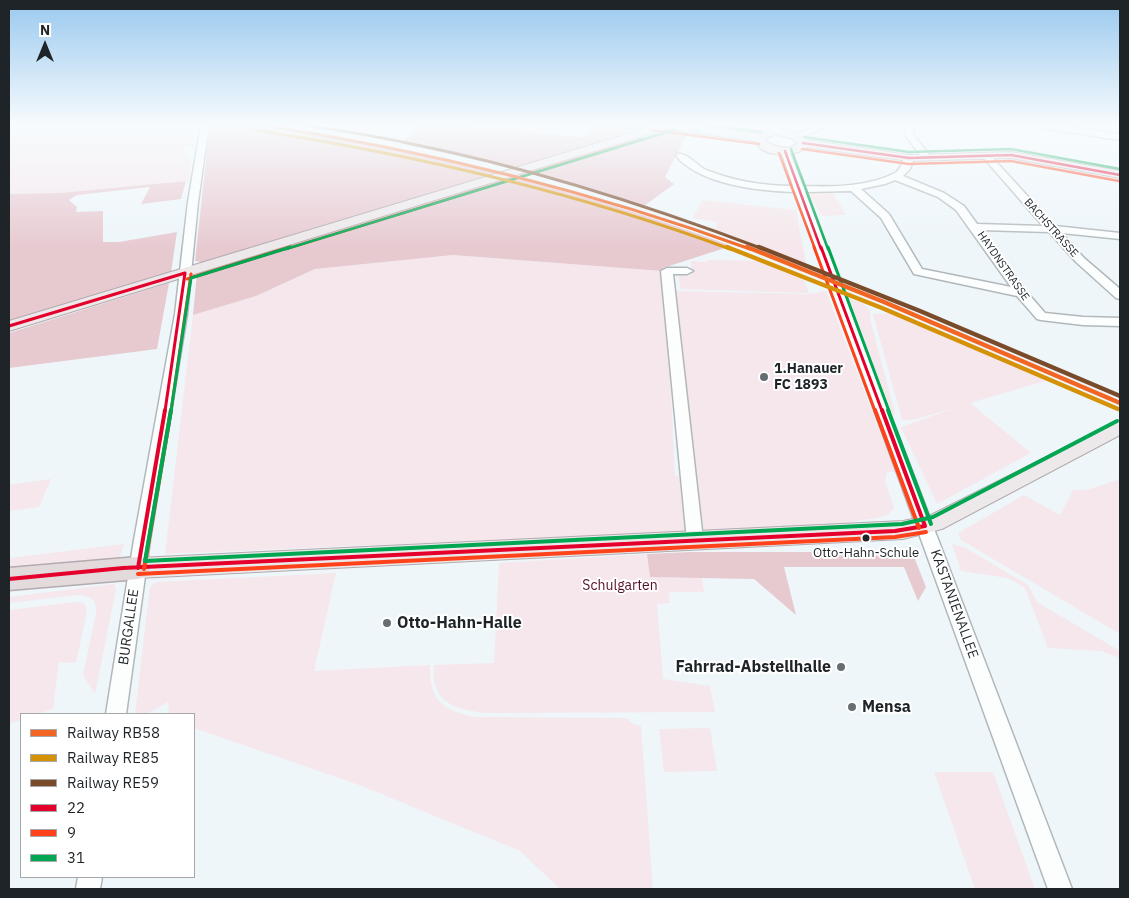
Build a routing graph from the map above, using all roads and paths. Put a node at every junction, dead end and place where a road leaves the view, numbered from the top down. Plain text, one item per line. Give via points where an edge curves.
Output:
1 (199, 166) edge
2 (534, 166) edge
3 (691, 166) edge
4 (791, 166) edge
5 (906, 166) edge
6 (995, 166) edge
7 (1069, 166) edge
8 (1120, 176) edge
9 (896, 177) junction
10 (853, 187) junction
11 (800, 190) junction
12 (975, 227) junction
13 (1051, 229) junction
14 (1120, 236) edge
15 (687, 271) dead end
16 (185, 273) junction
17 (1021, 293) junction
18 (1120, 295) edge
19 (1120, 322) edge
20 (9, 326) edge
21 (1120, 427) edge
22 (925, 526) junction
23 (695, 540) junction
24 (138, 568) junction
25 (15, 578) edge
26 (116, 713) edge
27 (1060, 889) edge

1 - 16 street, BURGALLEE
2 - 16 main road
3 - 11 street via 720,178 760,187
4 - 11 street, KASTANIENALLEE
5 - 9 street
6 - 13 street, BACHSTRASSE
7 - 8 main road
9 - 10 street
9 - 12 street, HAYDNSTRASSE via 952,202
10 - 11 street
10 - 17 street via 885,216 918,272
11 - 22 street, KASTANIENALLEE
12 - 13 street
12 - 17 street, HAYDNSTRASSE
13 - 14 street
13 - 18 street, BACHSTRASSE
15 - 23 street via 667,271
16 - 20 main road
16 - 24 street, BURGALLEE
17 - 19 street, HAYDNSTRASSE via 1037,313 1046,318
21 - 22 main road
22 - 23 main road via 895,531
22 - 27 street, KASTANIENALLEE
23 - 24 main road
24 - 25 highway
24 - 26 street, BURGALLEE

